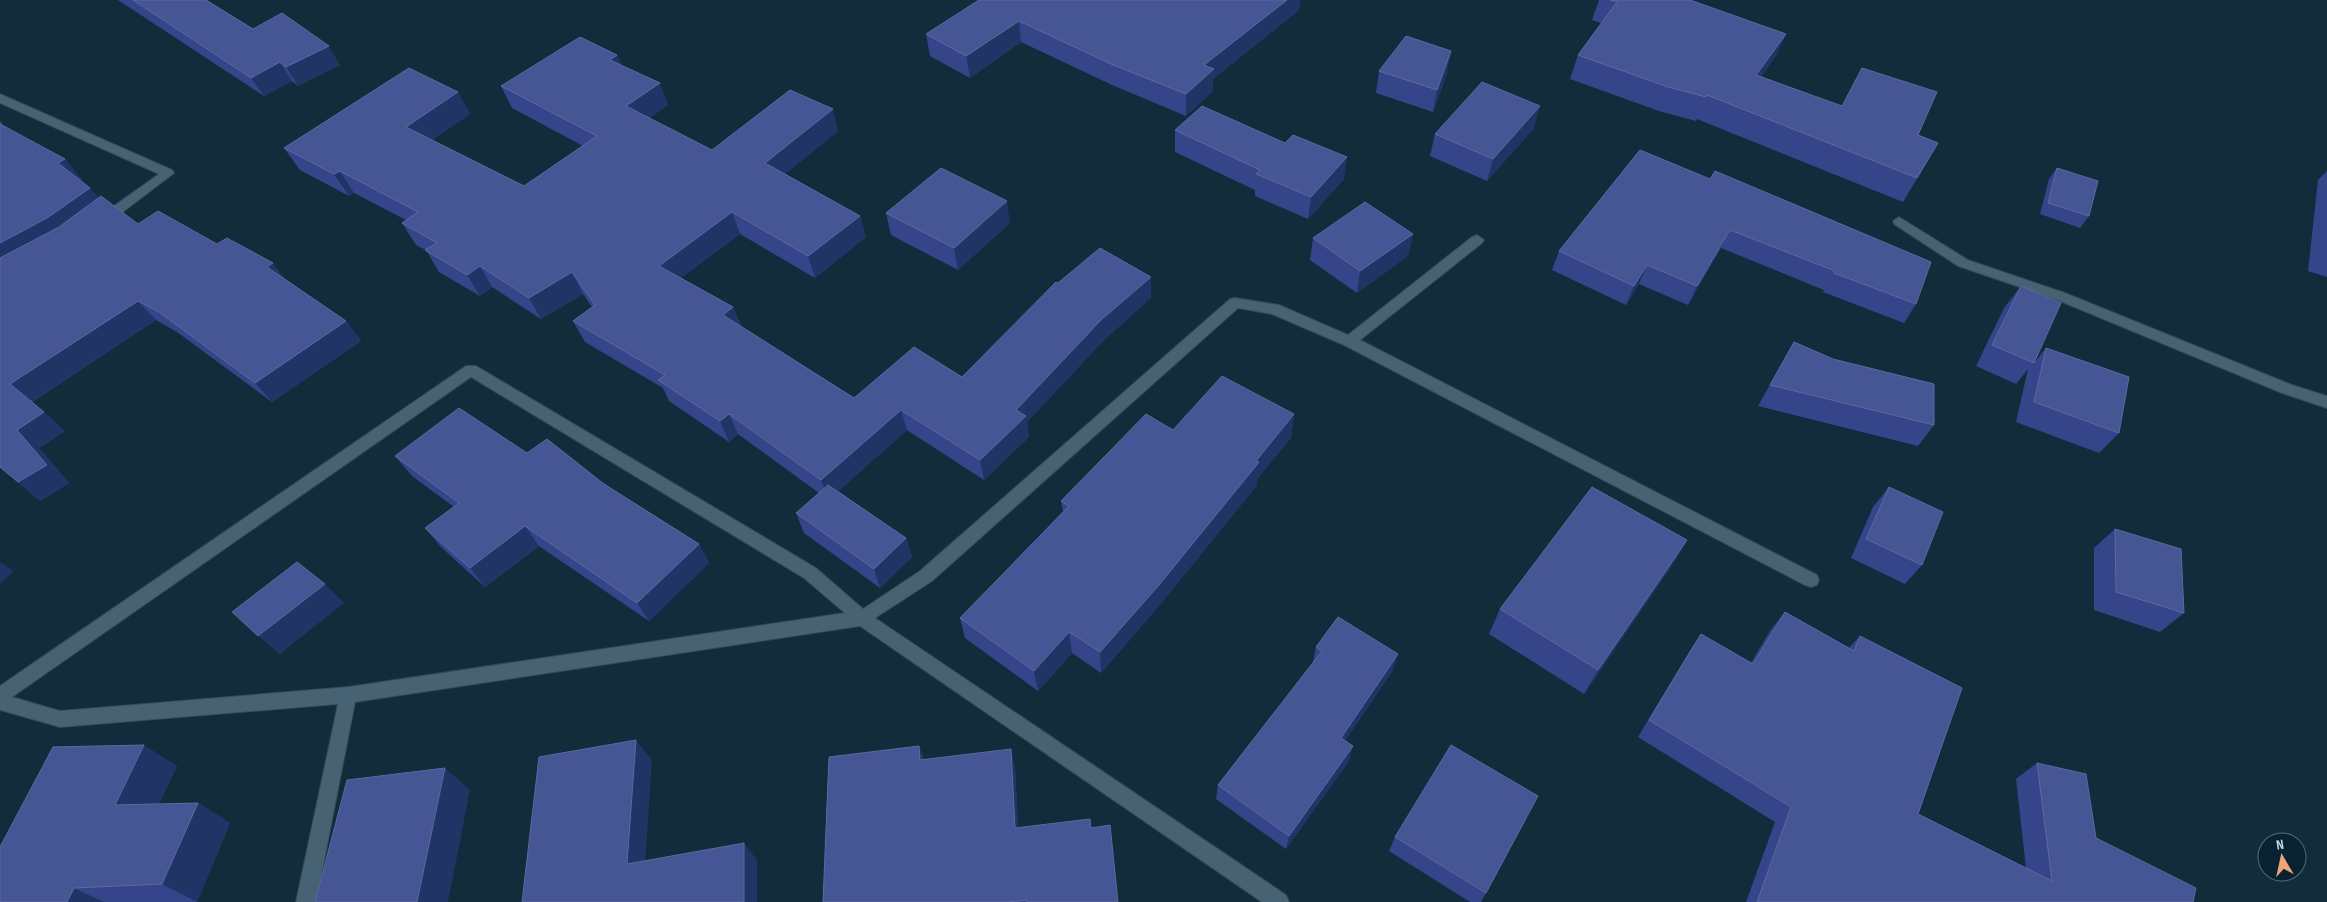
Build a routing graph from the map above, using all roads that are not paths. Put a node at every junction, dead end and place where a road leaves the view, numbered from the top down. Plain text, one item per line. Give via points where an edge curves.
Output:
1 (0, 98) edge
2 (1899, 221) dead end
3 (88, 230) edge
4 (1476, 240) dead end
5 (1350, 341) junction
6 (2327, 402) edge
7 (1811, 580) dead end
8 (862, 618) junction
9 (348, 695) junction
10 (0, 696) edge
11 (0, 702) edge
12 (306, 902) edge
13 (1278, 902) edge

1 - 3 street via 168,173
2 - 6 street via 1963,263 2060,296
4 - 5 street
5 - 7 street
5 - 8 street via 1274,310 1235,303 926,576
8 - 9 street
8 - 10 street via 810,573 471,370
8 - 13 street
9 - 11 street via 60,719
9 - 12 street

